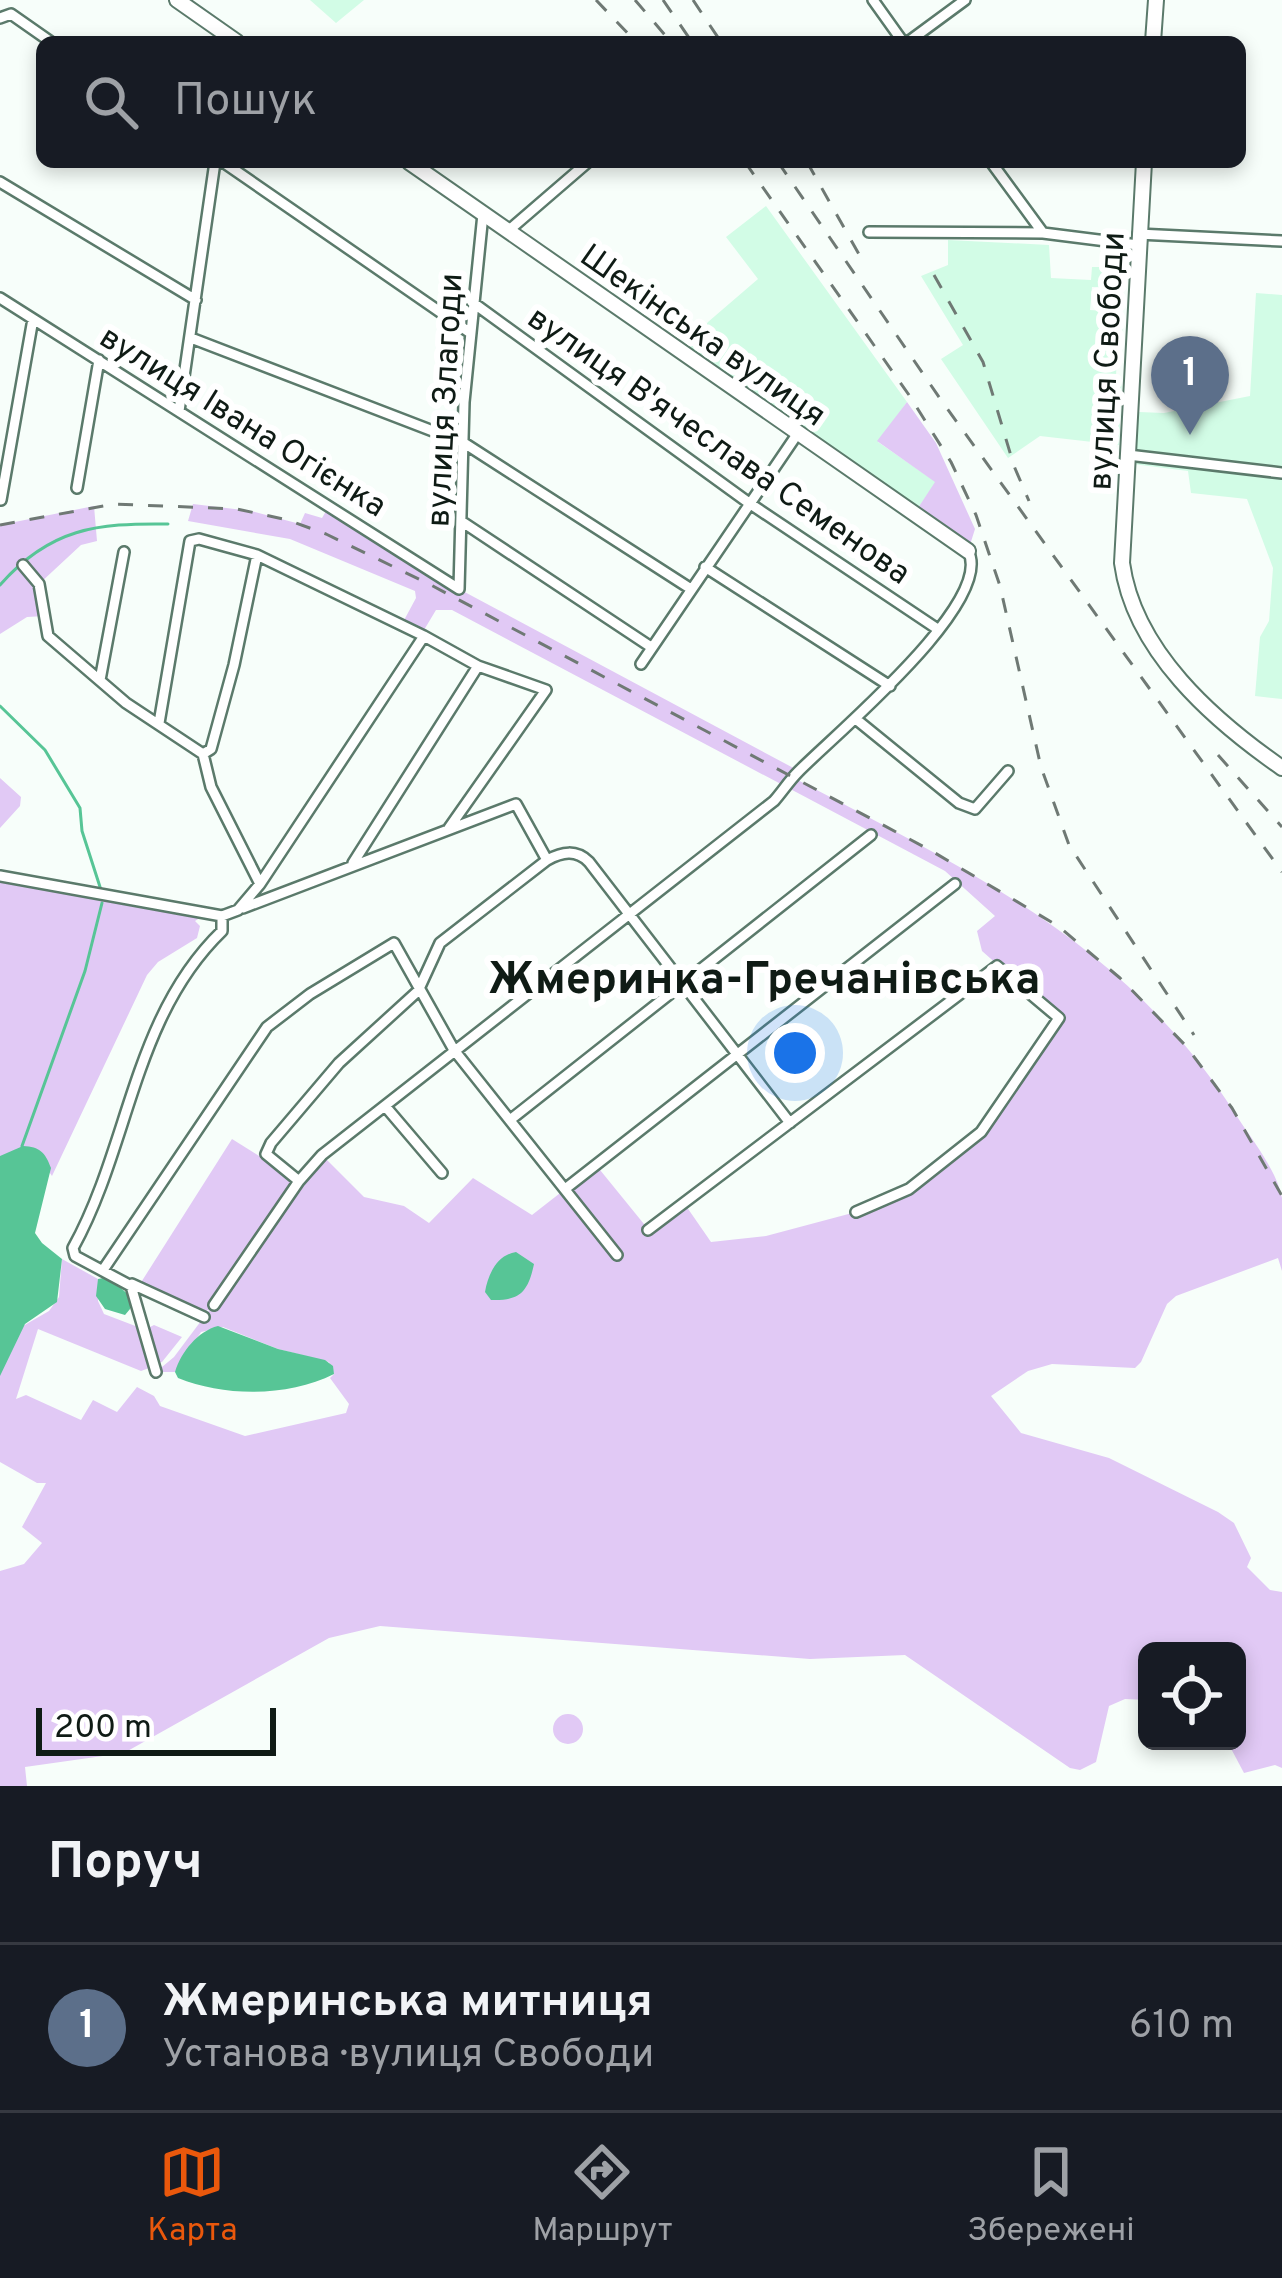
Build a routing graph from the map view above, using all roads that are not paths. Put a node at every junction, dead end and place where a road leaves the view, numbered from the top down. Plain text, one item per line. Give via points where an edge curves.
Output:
1 (177, 0) edge
2 (873, 0) edge
3 (965, 0) edge
4 (1156, 0) edge
5 (0, 18) edge
6 (216, 35) edge
7 (42, 36) edge
8 (900, 36) edge
9 (914, 36) edge
10 (1153, 36) edge
11 (218, 168) edge
12 (228, 168) edge
13 (418, 168) edge
14 (579, 168) edge
15 (995, 168) edge
16 (1144, 168) edge
17 (0, 182) edge
18 (483, 214) junction
19 (508, 231) junction
20 (868, 232) dead end
21 (1043, 232) junction
22 (1138, 240) junction
23 (1282, 241) edge
24 (0, 298) edge
25 (196, 300) junction
26 (472, 302) junction
27 (33, 319) junction
28 (469, 332) junction
29 (191, 338) junction
30 (99, 360) junction
31 (179, 411) junction
32 (798, 433) junction
33 (464, 443) junction
34 (1129, 455) junction
35 (1282, 473) edge
36 (77, 488) dead end
37 (1, 500) edge
38 (749, 503) junction
39 (464, 523) junction
40 (124, 551) dead end
41 (968, 551) joint
42 (257, 555) junction
43 (23, 565) dead end
44 (705, 567) junction
45 (459, 589) joint
46 (691, 589) junction
47 (936, 628) junction
48 (424, 636) junction
49 (651, 647) junction
50 (641, 664) dead end
51 (478, 666) junction
52 (100, 680) junction
53 (890, 686) junction
54 (857, 720) junction
55 (159, 723) junction
56 (203, 754) junction
57 (1282, 768) edge
58 (1008, 771) dead end
59 (449, 828) junction
60 (871, 835) dead end
61 (547, 860) junction
62 (353, 863) junction
63 (0, 877) edge
64 (260, 884) junction
65 (955, 884) dead end
66 (238, 910) junction
67 (629, 915) junction
68 (222, 916) junction
69 (682, 982) junction
70 (418, 991) junction
71 (454, 1050) junction
72 (738, 1055) junction
73 (385, 1106) junction
74 (510, 1120) junction
75 (790, 1123) junction
76 (442, 1173) dead end
77 (299, 1181) junction
78 (566, 1189) junction
79 (856, 1212) dead end
80 (648, 1230) dead end
81 (617, 1255) dead end
82 (103, 1270) junction
83 (127, 1282) junction
84 (214, 1305) dead end
85 (204, 1317) dead end
86 (156, 1372) dead end

1 - 6 street
2 - 8 street
3 - 9 street
4 - 10 street
5 - 7 street via 11,14
11 - 25 street
12 - 28 street
13 - 18 street, Шекінська вулиця
14 - 19 street
15 - 21 street
16 - 22 street, вулиця Свободи
17 - 25 street
18 - 19 street, Шекінська вулиця
18 - 26 street, вулиця Злагоди
19 - 32 street, Шекінська вулиця
20 - 21 street
21 - 22 street
22 - 23 street
22 - 34 street, вулиця Свободи
24 - 27 street, вулиця Івана Огієнка
25 - 29 street
26 - 28 street, вулиця Злагоди
26 - 38 street, вулиця В'ячеслава Семенова
27 - 30 street, вулиця Івана Огієнка
27 - 37 street
28 - 33 street, вулиця Злагоди
29 - 31 street
29 - 33 street
30 - 31 street, вулиця Івана Огієнка
30 - 36 street
31 - 45 street, вулиця Івана Огієнка
32 - 38 street
32 - 41 street, Шекінська вулиця
33 - 39 street, вулиця Злагоди
33 - 46 street
34 - 35 street
34 - 57 street, вулиця Свободи via 1122,563 1131,598 1160,654 1212,713
38 - 44 street
38 - 47 street, вулиця В'ячеслава Семенова
39 - 45 street, вулиця Злагоди
39 - 49 street
40 - 52 street
41 - 47 street via 965,592
42 - 48 street
42 - 55 street via 190,542
42 - 56 street via 229,686
43 - 52 street via 39,584 47,636
44 - 46 street
44 - 53 street
46 - 49 street
47 - 53 street
48 - 51 street
48 - 64 street
49 - 50 street
51 - 59 street via 545,691
51 - 62 street
52 - 55 street
53 - 54 street
54 - 58 street via 975,809
54 - 67 street via 774,801
55 - 56 street
56 - 64 street
59 - 61 street via 516,804
59 - 62 street
60 - 69 street
61 - 67 street via 582,855
61 - 70 street via 440,943
62 - 66 street
63 - 68 street
64 - 66 street
65 - 72 street
66 - 68 street
67 - 69 street
67 - 71 street
68 - 82 street via 222,932 168,1001 126,1104 106,1183 73,1248
69 - 72 street
69 - 74 street
70 - 71 street
70 - 77 street via 339,1064 271,1143 266,1154
70 - 82 street via 394,943 267,1028
71 - 73 street
71 - 74 street
72 - 75 street
72 - 78 street
73 - 76 street
73 - 77 street
74 - 78 street
75 - 79 street via 997,966 1059,1018 981,1132 909,1189
75 - 80 street
77 - 84 street
78 - 81 street
82 - 83 street
83 - 85 street
83 - 86 street

